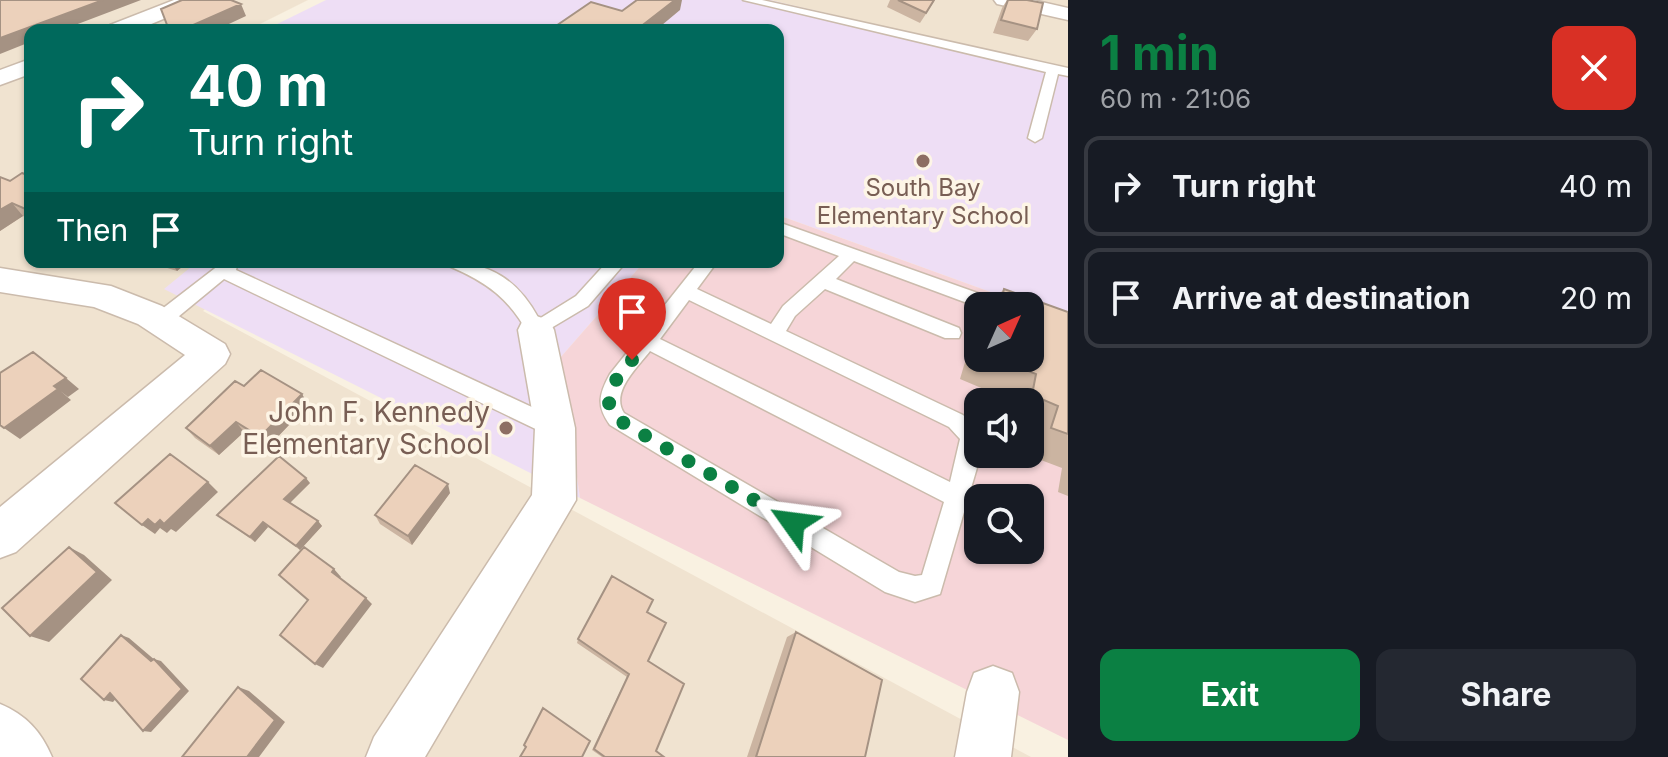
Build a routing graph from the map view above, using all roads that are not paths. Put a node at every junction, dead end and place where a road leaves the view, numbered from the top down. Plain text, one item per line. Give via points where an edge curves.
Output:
1 (192, 0) edge
2 (748, 0) edge
3 (1004, 0) edge
4 (1068, 13) edge
5 (133, 24) edge
6 (24, 68) edge
7 (1053, 70) junction
8 (1068, 72) edge
9 (0, 78) edge
10 (1035, 138) dead end
11 (784, 229) edge
12 (852, 254) junction
13 (227, 268) edge
14 (230, 268) edge
15 (470, 268) edge
16 (612, 268) edge
17 (703, 268) edge
18 (0, 280) edge
19 (821, 280) junction
20 (686, 291) junction
21 (964, 295) edge
22 (160, 321) junction
23 (536, 330) junction
24 (952, 333) dead end
25 (774, 334) junction
26 (647, 341) junction
27 (555, 428) junction
28 (957, 497) junction
29 (0, 536) edge
30 (993, 692) dead end
31 (0, 731) edge
32 (24, 757) edge
33 (394, 757) edge
34 (983, 757) edge

1 - 5 street
2 - 7 lane
3 - 4 street
6 - 9 street
7 - 8 lane
7 - 10 lane
11 - 12 lane
12 - 19 lane
12 - 21 lane
13 - 22 lane
14 - 27 lane
15 - 23 lane via 513,293
16 - 23 lane via 582,301
17 - 20 lane
18 - 22 street via 99,295
19 - 24 lane
19 - 25 lane
20 - 25 lane
20 - 26 lane
22 - 29 street via 212,354
23 - 27 street
25 - 28 lane via 956,421 971,436
26 - 28 lane
26 - 28 lane via 608,396 608,408 617,419 894,583 915,589 931,585
27 - 33 street via 554,500
30 - 34 street
31 - 32 street

